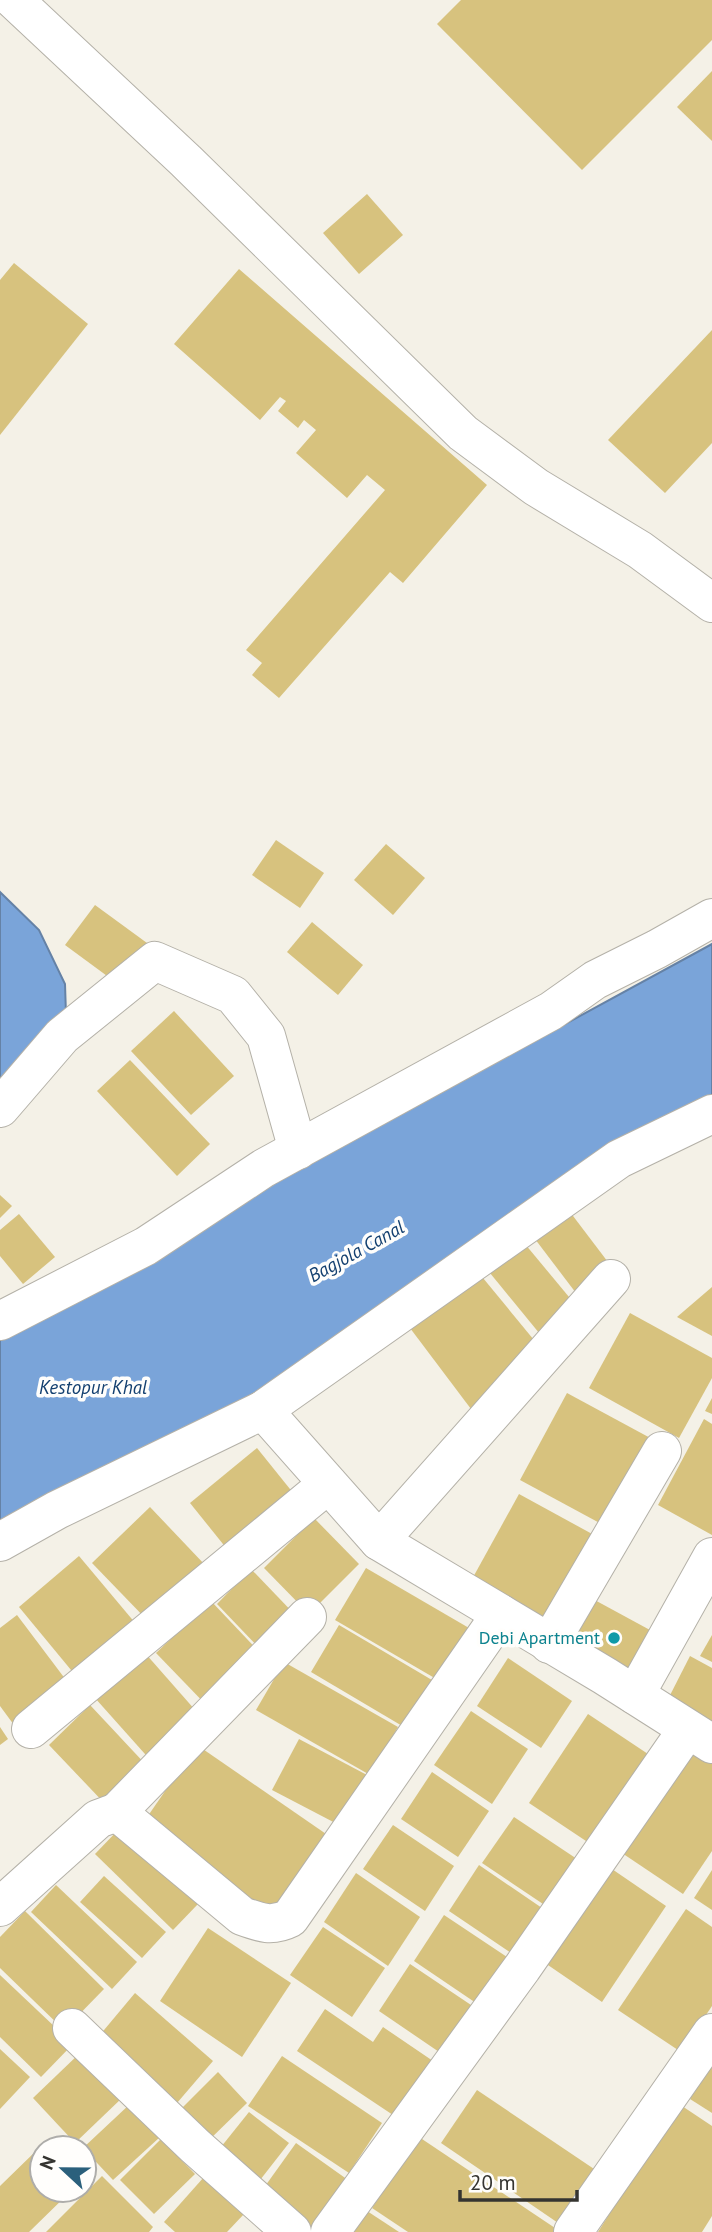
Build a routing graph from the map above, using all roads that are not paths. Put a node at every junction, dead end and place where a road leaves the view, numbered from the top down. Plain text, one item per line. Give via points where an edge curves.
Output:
1 (13, 0) edge
2 (712, 603) edge
3 (712, 918) edge
4 (0, 1108) edge
5 (712, 1114) edge
6 (298, 1150) junction
7 (611, 1279) dead end
8 (0, 1321) edge
9 (262, 1410) junction
10 (662, 1451) dead end
11 (328, 1484) junction
12 (379, 1541) junction
13 (0, 1542) edge
14 (712, 1557) edge
15 (500, 1614) junction
16 (307, 1617) dead end
17 (549, 1644) junction
18 (635, 1695) junction
19 (31, 1729) dead end
20 (699, 1737) edge
21 (117, 1812) junction
22 (0, 1908) edge
23 (72, 2028) dead end
24 (712, 2033) edge
25 (292, 2232) edge
26 (330, 2232) edge
27 (573, 2232) edge

1 - 2 street via 187,161 463,433
3 - 6 street
4 - 6 street via 62,1036 155,961 233,995 266,1035
5 - 9 street via 619,1159
6 - 8 street via 146,1246
7 - 12 street
9 - 11 street
9 - 13 street
10 - 17 street
11 - 12 street
11 - 19 street
12 - 15 street
14 - 18 street
15 - 17 street
15 - 21 street via 290,1918 281,1923 267,1925 242,1916
16 - 21 street
17 - 18 street
18 - 20 street
20 - 26 street via 522,1968
21 - 22 street via 98,1819
23 - 25 street
24 - 27 street

